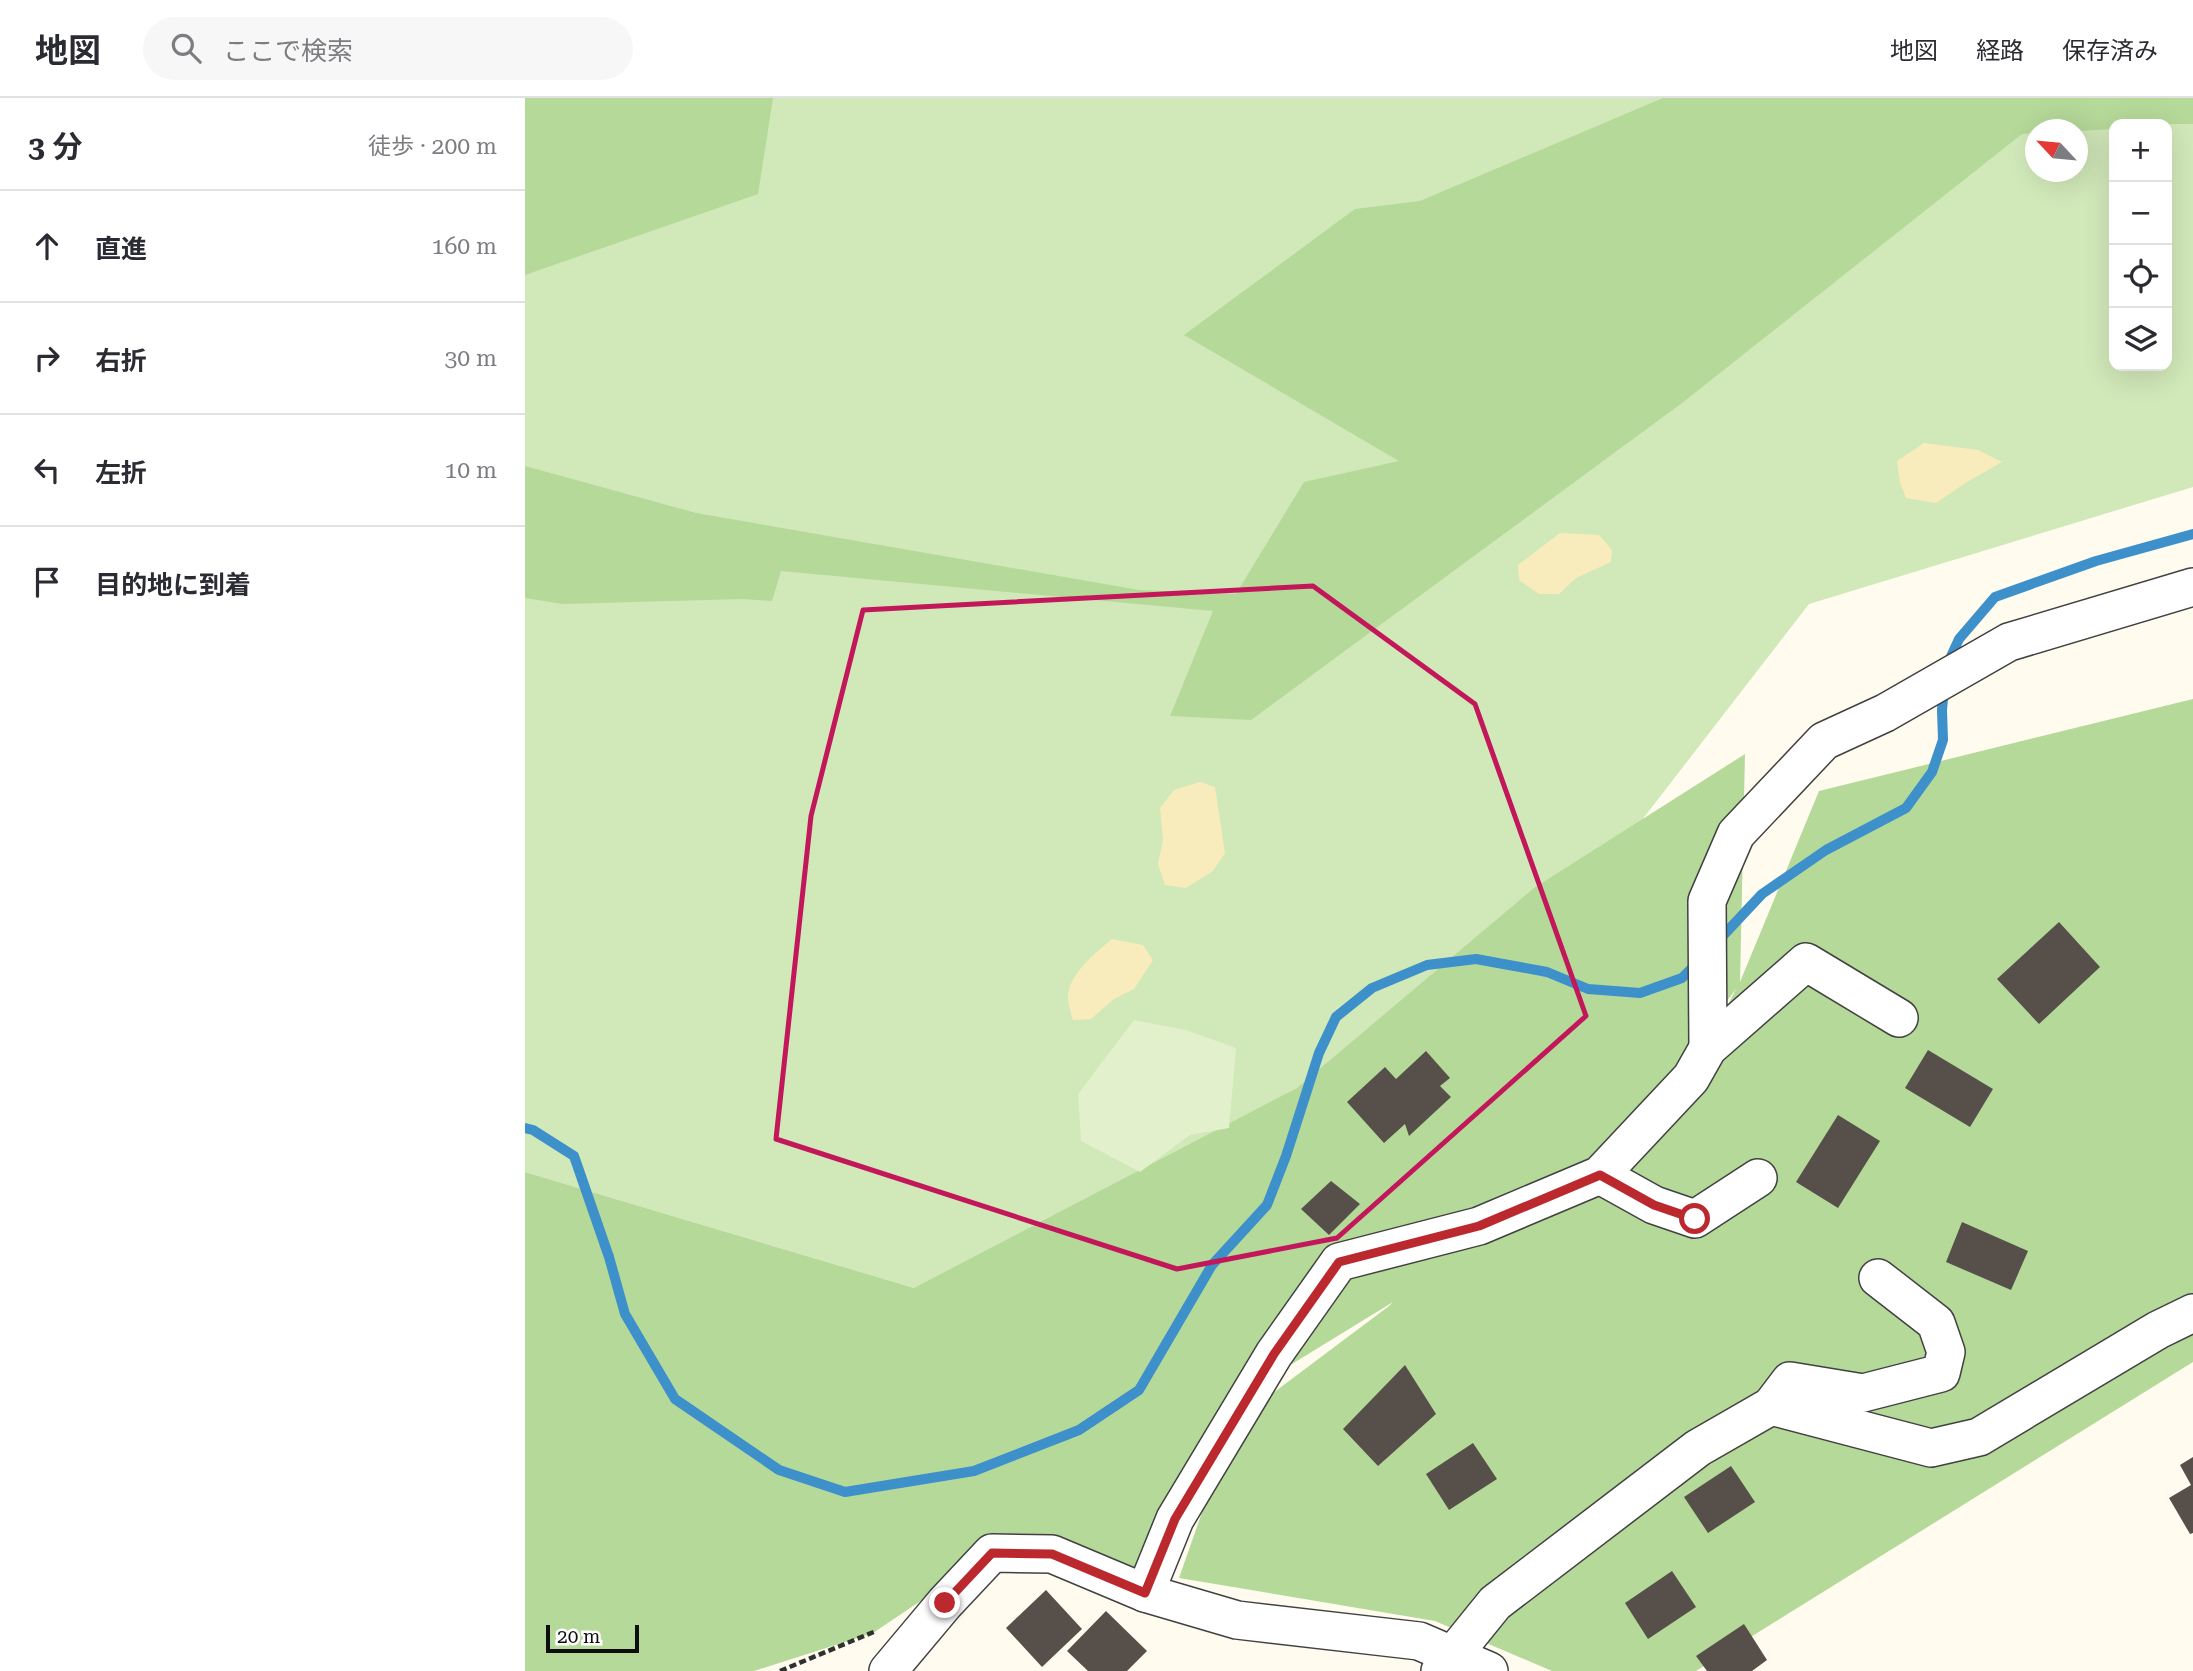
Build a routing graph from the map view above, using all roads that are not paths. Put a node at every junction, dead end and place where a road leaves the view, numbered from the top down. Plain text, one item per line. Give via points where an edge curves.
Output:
1 (2193, 587) edge
2 (1899, 1018) dead end
3 (1708, 1048) junction
4 (1600, 1175) junction
5 (1758, 1178) dead end
6 (1878, 1278) dead end
7 (2193, 1313) edge
8 (1771, 1406) junction
9 (1145, 1593) junction
10 (1446, 1663) edge
11 (888, 1671) edge
12 (1489, 1671) edge

1 - 3 street via 2009,642 1824,741 1736,834 1707,901
2 - 3 street via 1806,962
3 - 4 street via 1691,1078
4 - 5 street via 1654,1205 1695,1219
4 - 9 street via 1479,1226 1339,1262 1274,1354 1175,1519
6 - 8 street via 1936,1323 1946,1352 1941,1373 1863,1393 1790,1381
7 - 8 street via 1979,1437 1955,1443 1931,1448
8 - 10 street via 1698,1448 1495,1603
9 - 10 street via 1237,1619 1419,1641
9 - 11 street via 1052,1554 992,1553
10 - 12 street

